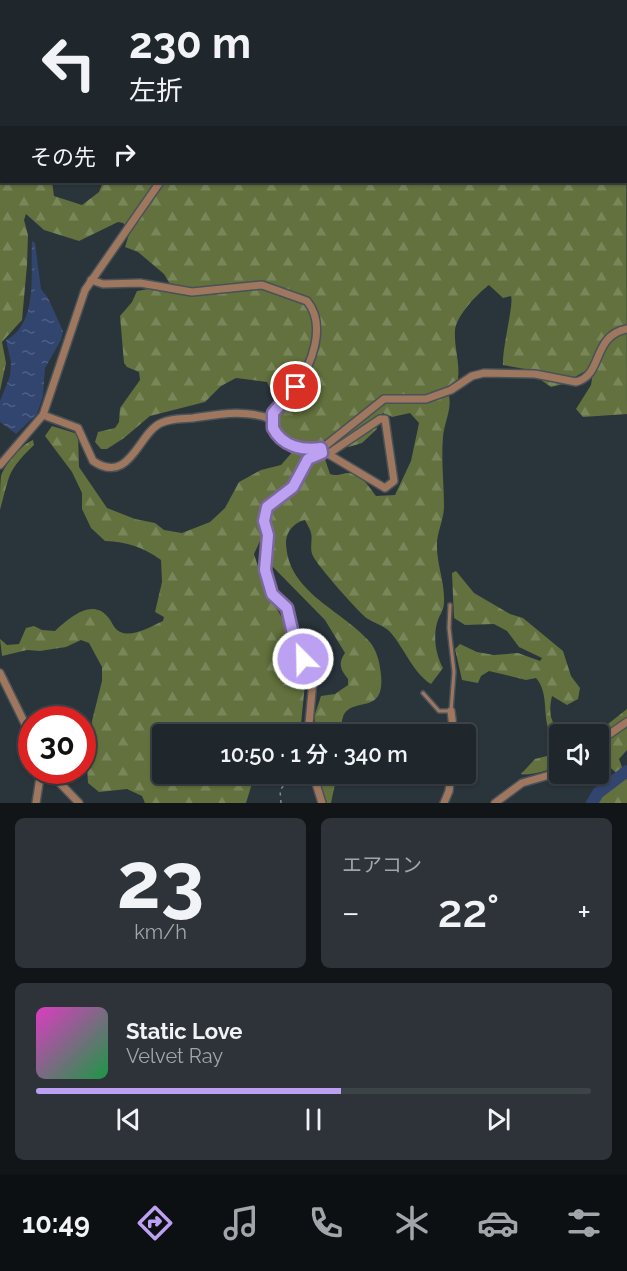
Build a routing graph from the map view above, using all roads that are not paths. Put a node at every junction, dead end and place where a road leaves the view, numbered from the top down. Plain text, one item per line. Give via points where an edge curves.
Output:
1 (159, 183) edge
2 (91, 280) junction
3 (627, 328) edge
4 (43, 415) junction
5 (271, 420) junction
6 (323, 452) junction
7 (0, 465) edge
8 (450, 605) dead end
9 (0, 673) edge
10 (423, 693) dead end
11 (18, 710) edge
12 (451, 711) junction
13 (627, 722) edge
14 (309, 724) edge
15 (453, 724) edge
16 (609, 734) edge
17 (549, 775) edge
18 (40, 784) edge
19 (61, 784) edge
20 (316, 784) edge
21 (449, 784) edge
22 (36, 803) edge
23 (79, 803) edge
24 (322, 803) edge
25 (444, 803) edge
26 (495, 803) edge

1 - 2 street
2 - 4 street
2 - 5 street via 192,292 262,285 306,301 315,318 314,350 296,387
3 - 6 street via 602,344 584,380 520,372 472,376 451,390 426,399 384,399
4 - 5 street via 78,428 93,461 108,467 128,461 152,429 171,419 239,412
4 - 7 street
5 - 6 street via 283,441 302,450
6 - 6 street via 385,419 394,481 380,487 368,476
6 - 14 street via 308,459 288,492 271,502 264,521 270,588 287,608 295,643 313,680
8 - 12 lane via 454,672
9 - 11 street
10 - 12 lane via 439,711
12 - 15 street
13 - 16 street
17 - 26 street via 522,783
18 - 22 street
19 - 23 street
20 - 24 street
21 - 25 street

